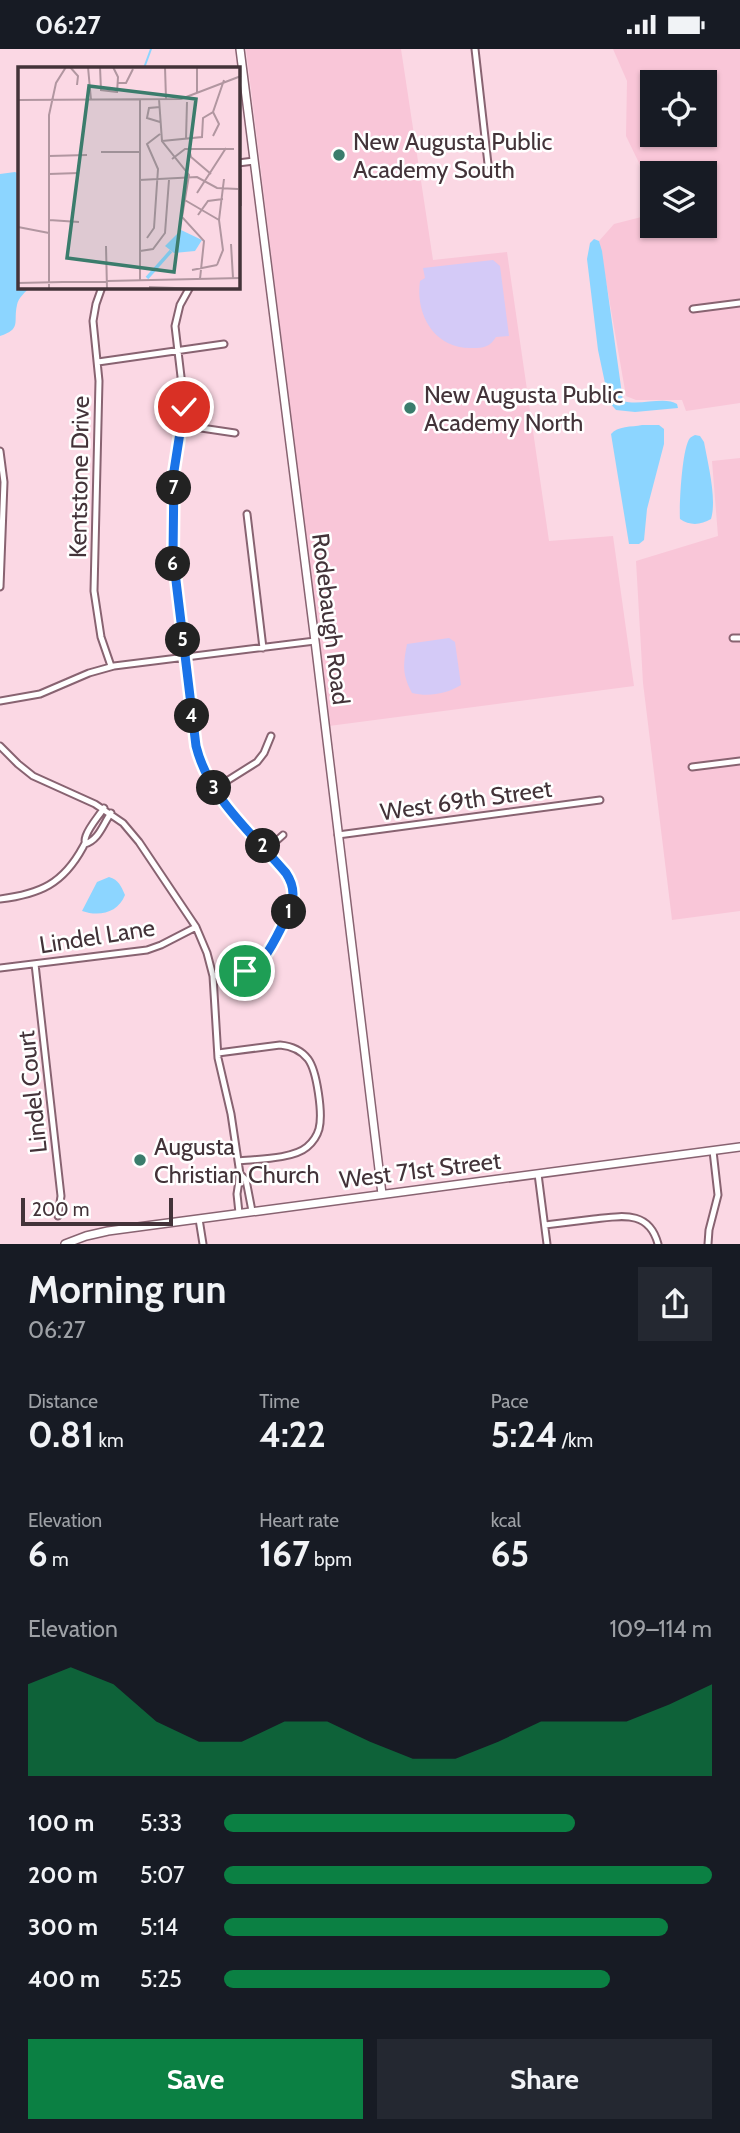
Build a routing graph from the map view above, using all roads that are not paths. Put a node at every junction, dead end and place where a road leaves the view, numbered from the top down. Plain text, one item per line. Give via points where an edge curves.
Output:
1 (240, 49) edge
2 (475, 49) edge
3 (254, 161) junction
4 (240, 163) edge
5 (488, 164) dead end
6 (101, 289) edge
7 (189, 289) edge
8 (740, 303) edge
9 (693, 309) dead end
10 (224, 344) dead end
11 (177, 351) junction
12 (98, 362) junction
13 (181, 425) junction
14 (234, 433) dead end
15 (0, 451) edge
16 (247, 514) dead end
17 (1, 550) edge
18 (0, 587) edge
19 (315, 641) junction
20 (263, 647) junction
21 (185, 657) junction
22 (111, 666) junction
23 (0, 701) edge
24 (271, 736) dead end
25 (0, 745) edge
26 (740, 761) edge
27 (692, 767) dead end
28 (214, 789) junction
29 (600, 800) dead end
30 (104, 809) junction
31 (111, 813) junction
32 (283, 835) dead end
33 (338, 835) junction
34 (85, 844) junction
35 (266, 850) junction
36 (0, 889) edge
37 (1, 899) edge
38 (196, 927) junction
39 (35, 964) junction
40 (0, 968) edge
41 (212, 977) junction
42 (218, 1053) junction
43 (740, 1147) edge
44 (713, 1151) junction
45 (238, 1161) junction
46 (240, 1174) junction
47 (538, 1174) junction
48 (382, 1194) junction
49 (252, 1211) junction
50 (239, 1213) junction
51 (58, 1216) dead end
52 (199, 1219) junction
53 (545, 1226) junction
54 (65, 1244) edge
55 (203, 1244) edge
56 (547, 1244) edge
57 (658, 1244) edge
58 (708, 1244) edge

1 - 3 street, Rodebaugh Road
2 - 5 street
3 - 4 street
3 - 19 street, Rodebaugh Road
6 - 12 street, Kentstone Drive via 93,319
7 - 11 street via 177,313
8 - 9 street
10 - 11 street
11 - 12 street
11 - 13 street via 184,399
12 - 22 street, Kentstone Drive via 94,596
13 - 14 street
13 - 21 street via 174,471 173,556
15 - 17 street via 4,479
16 - 20 street
17 - 18 street
19 - 20 street
19 - 33 street, Rodebaugh Road
20 - 21 street
21 - 22 street
21 - 28 street via 196,746
22 - 23 street via 40,694
24 - 28 street via 257,762
25 - 30 street via 40,780
26 - 27 street
28 - 35 street
29 - 33 street, West 69th Street
30 - 31 street
30 - 34 street
31 - 34 street via 98,834
31 - 38 street via 136,838
32 - 35 street
33 - 48 street, Rodebaugh Road
34 - 37 street via 50,885 27,896
35 - 41 street via 290,879 291,907 258,964
36 - 37 street
38 - 39 street, Lindel Lane via 147,950
38 - 41 street
39 - 40 street, Lindel Lane
39 - 51 street, Lindel Court via 62,1198
41 - 42 street
42 - 45 street
42 - 45 street via 287,1046 305,1055 315,1074 320,1120 313,1141 294,1153
43 - 44 street, West 71st Street
44 - 47 street, West 71st Street
44 - 58 street via 718,1195
45 - 46 street
46 - 49 street via 246,1180
46 - 50 street
47 - 48 street, West 71st Street
47 - 53 street
48 - 49 street, West 71st Street
49 - 50 street, West 71st Street
50 - 52 street, West 71st Street
52 - 54 street, West 71st Street via 101,1233
52 - 55 street
53 - 56 street
53 - 57 street via 628,1216 647,1224

